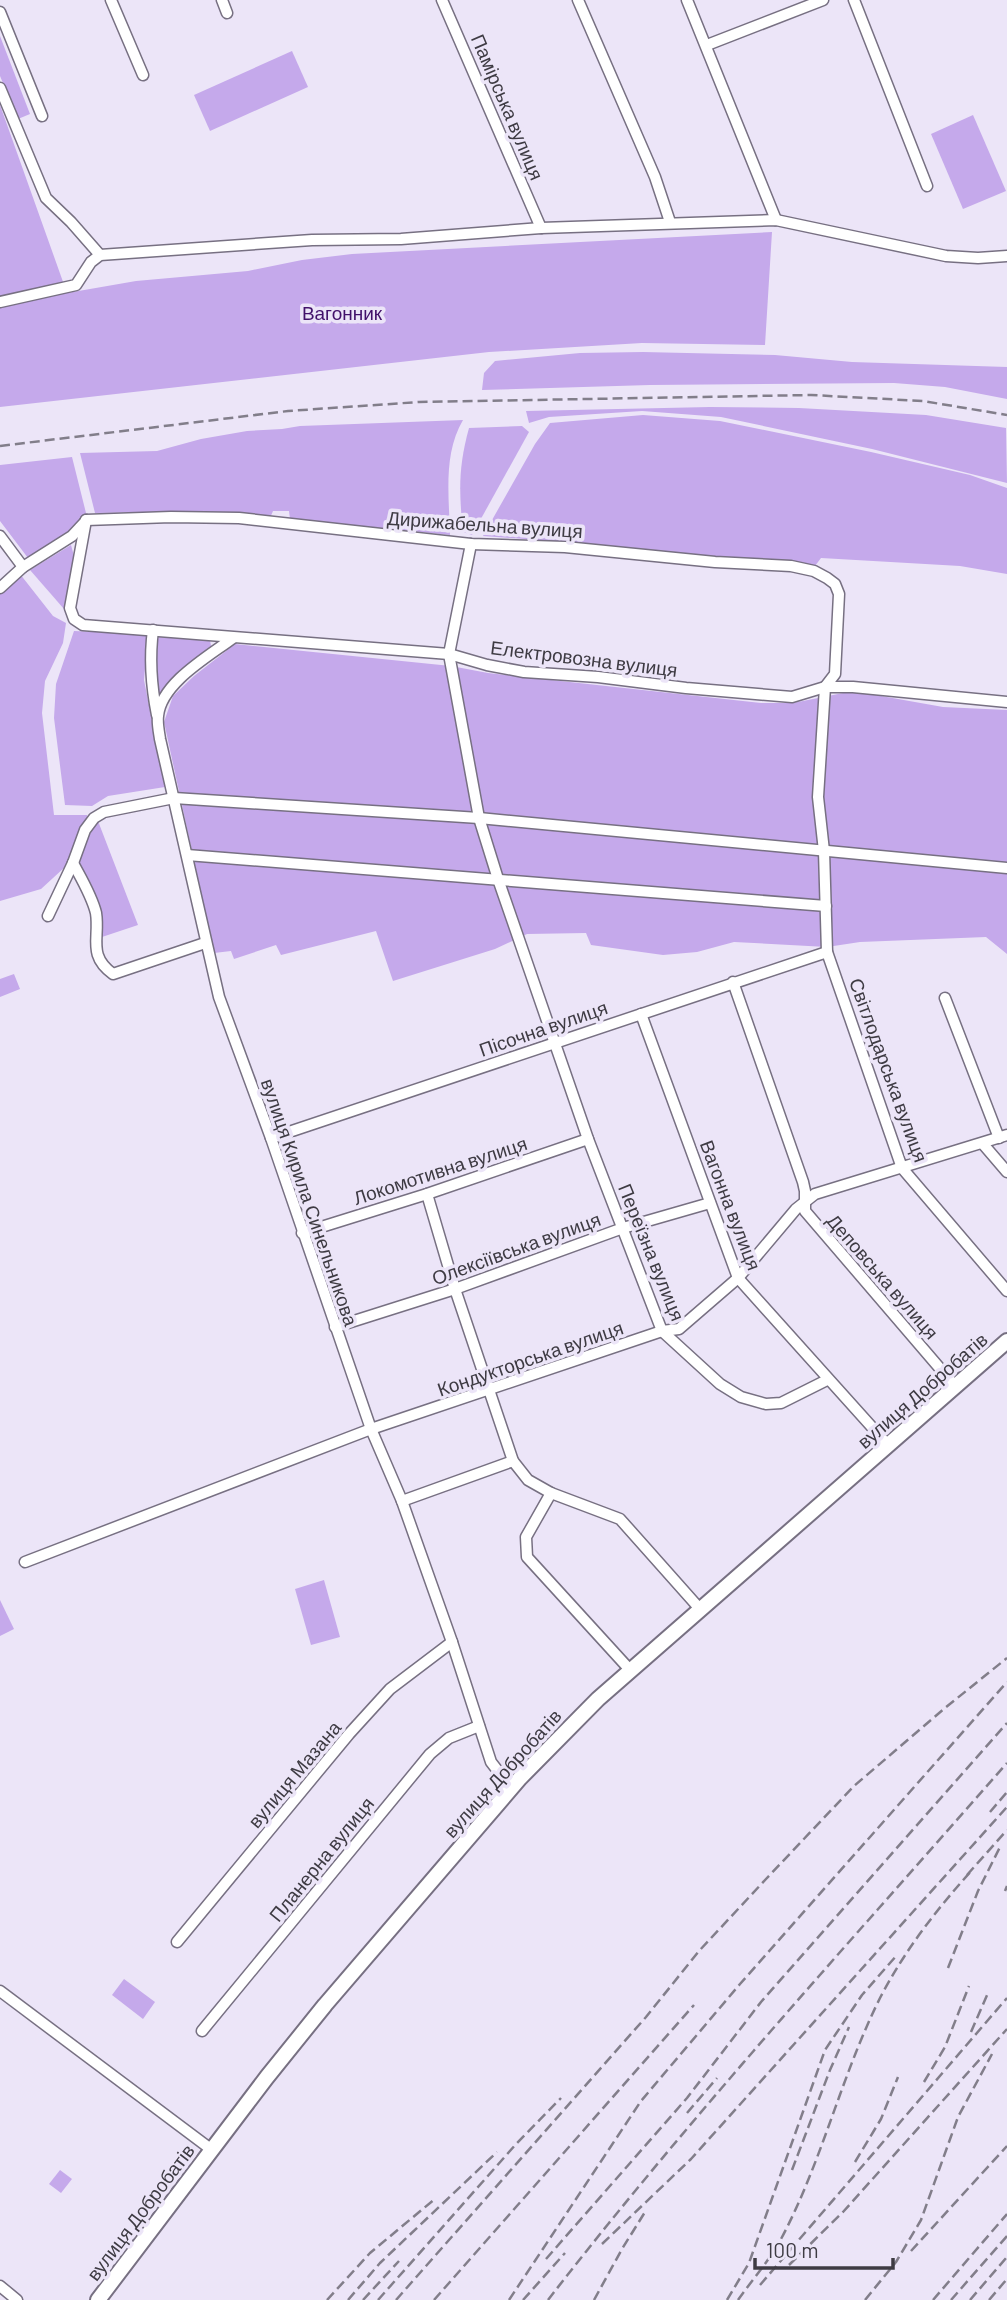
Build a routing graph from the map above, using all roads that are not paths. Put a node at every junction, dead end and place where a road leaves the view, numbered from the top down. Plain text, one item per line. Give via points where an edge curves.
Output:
1 (111, 0) edge
2 (222, 0) edge
3 (442, 0) edge
4 (578, 0) edge
5 (687, 0) edge
6 (823, 0) edge
7 (854, 0) edge
8 (797, 5) edge
9 (0, 12) edge
10 (227, 13) dead end
11 (707, 45) junction
12 (143, 75) dead end
13 (0, 88) edge
14 (42, 116) dead end
15 (927, 186) dead end
16 (776, 220) junction
17 (670, 222) junction
18 (541, 228) junction
19 (100, 255) junction
20 (1007, 256) edge
21 (0, 302) edge
22 (86, 520) junction
23 (0, 536) edge
24 (471, 544) junction
25 (23, 567) junction
26 (835, 584) joint
27 (0, 588) edge
28 (153, 630) junction
29 (233, 638) junction
30 (449, 654) junction
31 (825, 687) junction
32 (1007, 702) edge
33 (157, 715) junction
34 (174, 797) junction
35 (479, 818) junction
36 (824, 851) junction
37 (187, 855) junction
38 (73, 863) junction
39 (1007, 868) edge
40 (498, 879) junction
41 (826, 906) junction
42 (48, 916) dead end
43 (205, 943) junction
44 (827, 952) junction
45 (733, 982) junction
46 (945, 998) dead end
47 (641, 1014) junction
48 (556, 1042) junction
49 (1003, 1137) edge
50 (271, 1138) junction
51 (588, 1139) junction
52 (983, 1144) junction
53 (902, 1168) junction
54 (1007, 1172) edge
55 (427, 1194) junction
56 (804, 1201) junction
57 (710, 1203) junction
58 (623, 1228) junction
59 (302, 1233) junction
60 (738, 1278) junction
61 (455, 1289) junction
62 (1007, 1291) edge
63 (335, 1327) junction
64 (662, 1331) junction
65 (1007, 1341) edge
66 (827, 1380) junction
67 (955, 1386) junction
68 (490, 1390) junction
69 (371, 1429) junction
70 (887, 1445) junction
71 (513, 1461) junction
72 (551, 1493) junction
73 (402, 1501) junction
74 (25, 1562) dead end
75 (700, 1609) junction
76 (452, 1642) junction
77 (631, 1671) junction
78 (479, 1726) junction
79 (511, 1788) junction
80 (177, 1942) dead end
81 (0, 1991) edge
82 (202, 2031) dead end
83 (212, 2150) junction
84 (0, 2286) edge
85 (18, 2300) edge
86 (98, 2300) edge

1 - 12 street
2 - 10 street
3 - 18 street, Памірська вулиця
4 - 17 street
5 - 11 street
6 - 8 street
7 - 15 street
8 - 11 street
9 - 14 street
11 - 16 street
13 - 19 street via 46,198
16 - 17 street
16 - 20 street via 946,256
17 - 18 street
18 - 19 street
19 - 21 street via 76,285
22 - 24 street, Дирижабельна вулиця via 239,518
22 - 25 street via 72,536
22 - 28 street, Електровозна вулиця via 70,608 74,620 83,625
23 - 25 street
24 - 26 street, Дирижабельна вулиця via 792,566 814,571
24 - 30 street
25 - 27 street
26 - 31 street, Світлодарська вулиця via 839,594 835,674
28 - 29 street, Електровозна вулиця
28 - 33 street, вулиця Кирила Синельникова via 150,673
29 - 30 street, Електровозна вулиця
29 - 33 street via 189,670 169,691
30 - 31 street, Електровозна вулиця via 524,672 686,688 792,697
30 - 35 street, Переїзна вулиця
31 - 32 street, Електровозна вулиця
31 - 36 street, Світлодарська вулиця via 818,797
33 - 34 street, вулиця Кирила Синельникова
34 - 35 street
34 - 37 street, вулиця Кирила Синельникова
34 - 38 street via 94,818
35 - 36 street
35 - 40 street, Переїзна вулиця
36 - 39 street
36 - 41 street, Світлодарська вулиця
37 - 40 street
37 - 43 street, вулиця Кирила Синельникова
38 - 42 street
38 - 43 street via 96,915 94,939 100,961 113,974
40 - 41 street
40 - 48 street, Переїзна вулиця
41 - 44 street, Світлодарська вулиця
43 - 50 street, вулиця Кирила Синельникова via 219,997
44 - 45 street, Пісочна вулиця
44 - 53 street, Світлодарська вулиця
45 - 47 street, Пісочна вулиця
45 - 56 street, Деповська вулиця via 806,1191
46 - 49 street
47 - 48 street, Пісочна вулиця
47 - 57 street, Вагонна вулиця
48 - 50 street, Пісочна вулиця
48 - 51 street, Переїзна вулиця
49 - 52 street, Кондукторська вулиця
50 - 59 street, вулиця Кирила Синельникова
51 - 55 street, Локомотивна вулиця
51 - 58 street, Переїзна вулиця
52 - 53 street, Кондукторська вулиця
52 - 54 street
53 - 56 street, Кондукторська вулиця
53 - 62 street, Світлодарська вулиця
55 - 59 street, Локомотивна вулиця
55 - 61 street
56 - 60 street, Кондукторська вулиця
56 - 67 street, Деповська вулиця via 811,1219
57 - 58 street, Олексіївська вулиця
57 - 60 street, Вагонна вулиця
58 - 61 street, Олексіївська вулиця
58 - 64 street, Переїзна вулиця
59 - 63 street, вулиця Кирила Синельникова
60 - 64 street, Кондукторська вулиця via 679,1329
60 - 66 street, Вагонна вулиця
61 - 63 street, Олексіївська вулиця
61 - 68 street
63 - 69 street, вулиця Кирила Синельникова
64 - 66 street, Переїзна вулиця via 741,1398 781,1403
64 - 68 street, Кондукторська вулиця
65 - 67 street, вулиця Добробатів
66 - 70 street, Вагонна вулиця
67 - 70 street, вулиця Добробатів
68 - 69 street, Кондукторська вулиця
68 - 71 street
69 - 73 street, вулиця Кирила Синельникова
69 - 74 street, Кондукторська вулиця
70 - 75 street, вулиця Добробатів
71 - 72 street via 528,1480
71 - 73 street
72 - 75 street via 620,1519
72 - 77 street via 526,1537 527,1557
73 - 76 street, вулиця Кирила Синельникова
75 - 77 street, вулиця Добробатів
76 - 78 street, вулиця Кирила Синельникова
76 - 80 street, вулиця Мазана via 390,1689
77 - 79 street, вулиця Добробатів
78 - 79 street, вулиця Кирила Синельникова via 491,1762
78 - 82 street, Планерна вулиця via 450,1738 430,1754
79 - 83 street, вулиця Добробатів via 325,2004
81 - 83 street
83 - 86 street, вулиця Добробатів
84 - 85 street

